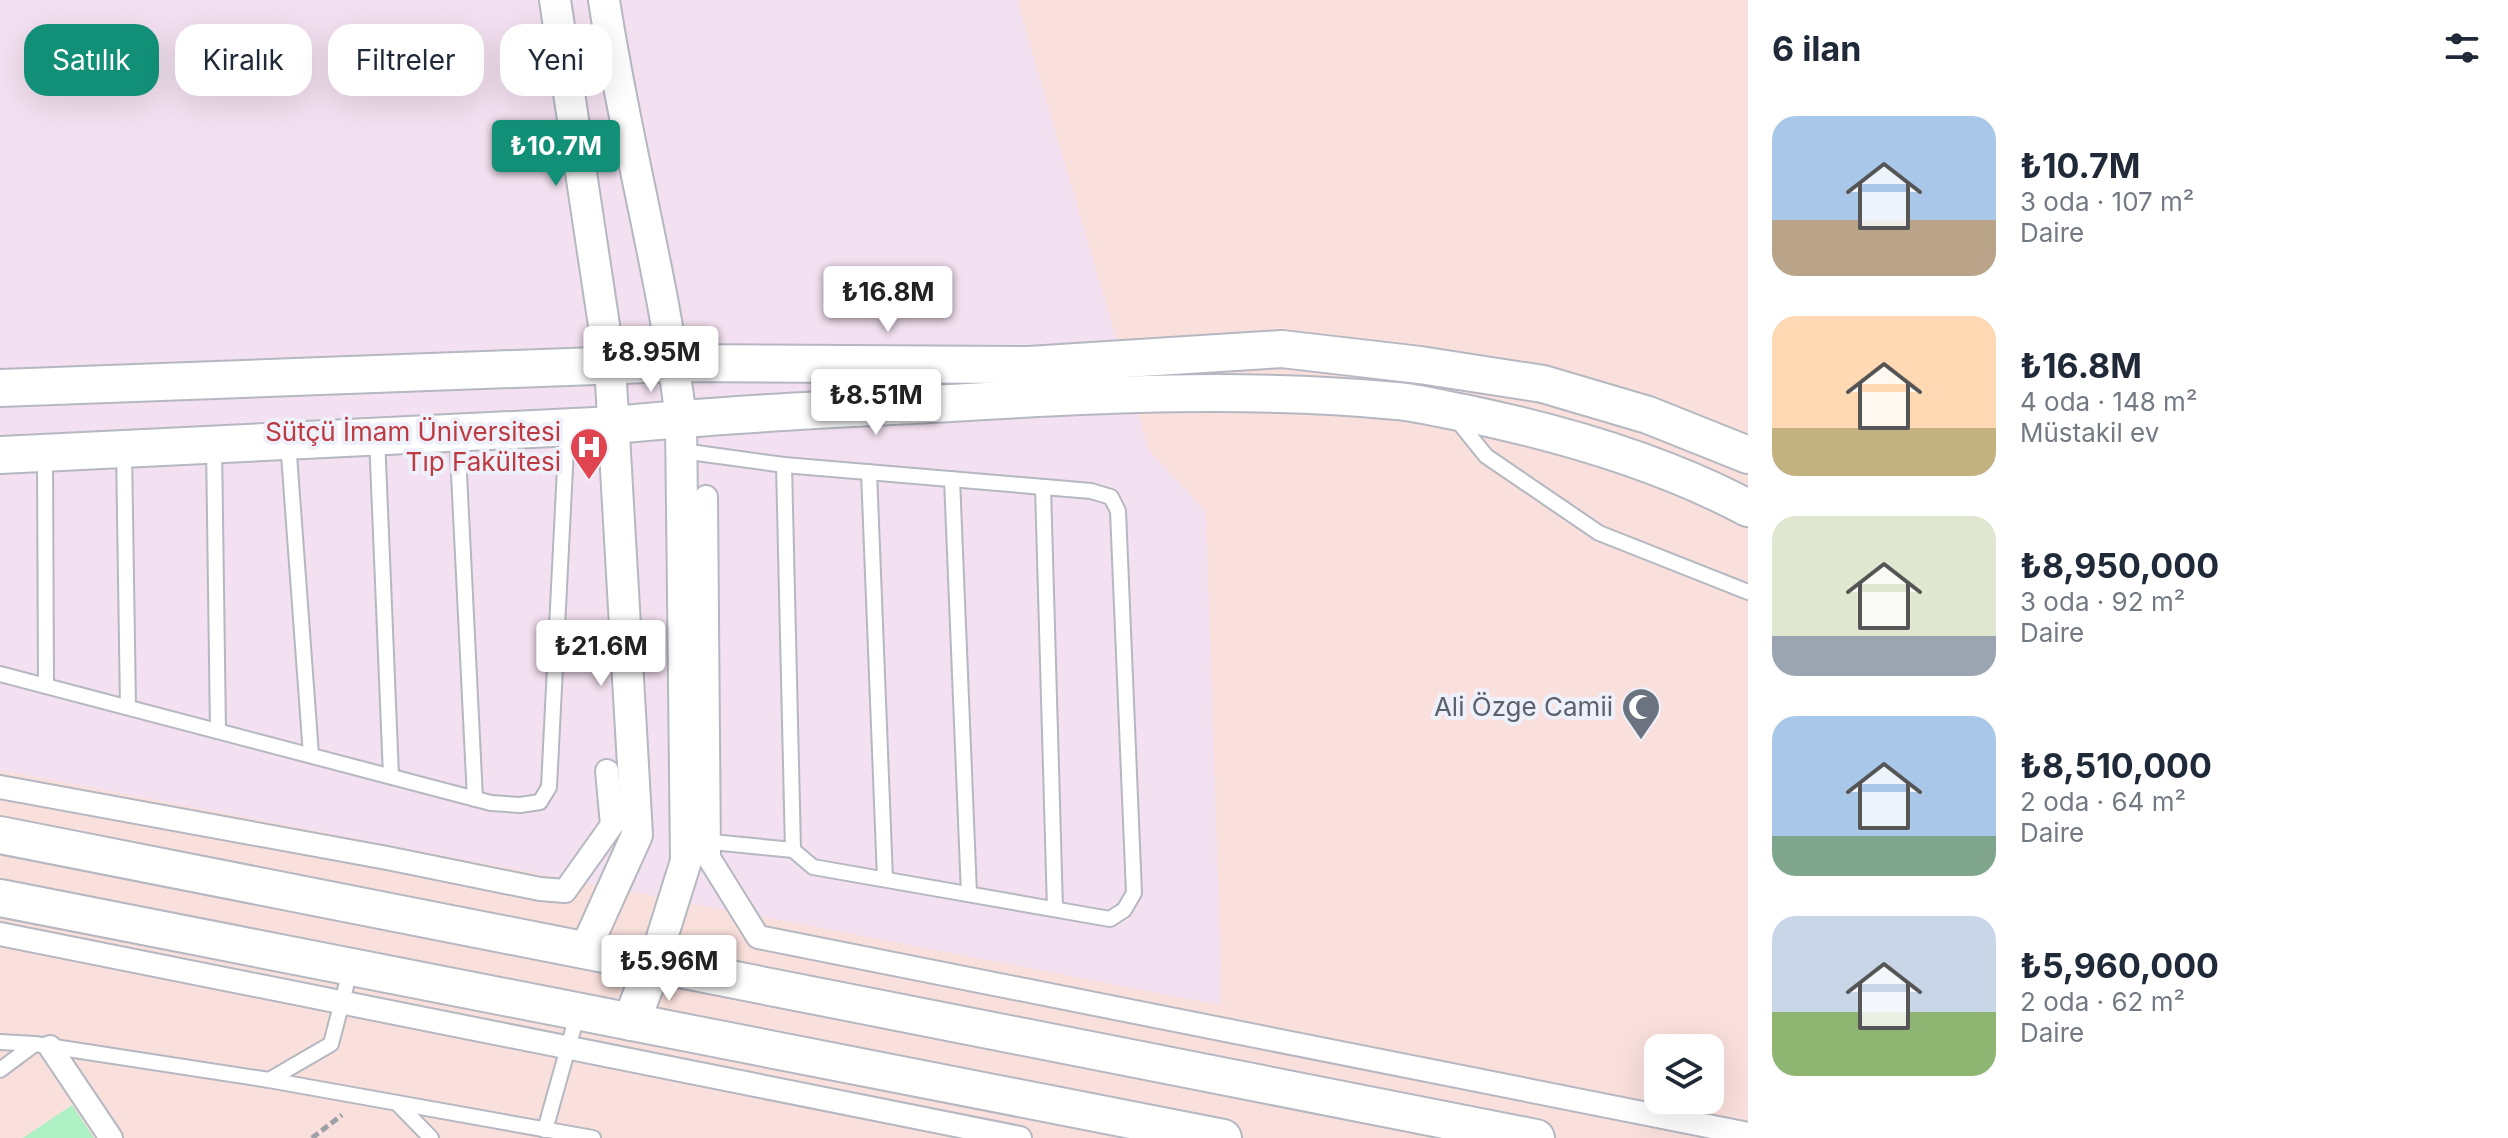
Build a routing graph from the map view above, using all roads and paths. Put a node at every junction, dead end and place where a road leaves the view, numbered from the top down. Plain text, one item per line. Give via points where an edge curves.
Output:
1 (555, 0) edge
2 (604, 0) edge
3 (675, 363) junction
4 (610, 365) junction
5 (0, 388) edge
6 (1450, 411) junction
7 (614, 425) junction
8 (567, 428) junction
9 (457, 433) junction
10 (681, 435) junction
11 (377, 437) junction
12 (288, 441) junction
13 (214, 445) junction
14 (124, 449) junction
15 (45, 453) junction
16 (0, 455) edge
17 (1748, 455) edge
18 (784, 465) junction
19 (869, 472) junction
20 (952, 479) junction
21 (1043, 487) junction
22 (706, 497) dead end
23 (1748, 508) edge
24 (1748, 592) edge
25 (0, 674) edge
26 (46, 686) junction
27 (128, 707) junction
28 (218, 731) junction
29 (311, 755) junction
30 (607, 771) dead end
31 (391, 776) junction
32 (0, 787) edge
33 (475, 799) junction
34 (0, 835) edge
35 (697, 841) junction
36 (793, 850) junction
37 (885, 879) junction
38 (969, 894) junction
39 (0, 898) edge
40 (1055, 909) junction
41 (0, 934) edge
42 (585, 950) junction
43 (654, 963) junction
44 (346, 984) junction
45 (578, 1011) junction
46 (631, 1022) junction
47 (0, 1042) edge
48 (43, 1045) junction
49 (568, 1046) junction
50 (0, 1070) edge
51 (269, 1080) junction
52 (398, 1104) junction
53 (515, 1125) junction
54 (545, 1130) junction
55 (1748, 1134) edge
56 (111, 1138) edge
57 (431, 1138) edge
58 (528, 1138) edge
59 (593, 1138) edge
60 (1020, 1138) edge
61 (1223, 1138) edge
62 (1536, 1138) edge

1 - 4 street
2 - 3 street
3 - 4 street
3 - 10 street
3 - 17 street via 1029,365 1282,349 1543,384 1648,415
4 - 5 street
4 - 7 street
6 - 10 street via 1401,401 1267,392 1027,398
6 - 23 street via 1538,428 1630,458
6 - 24 lane via 1486,456 1599,533
7 - 8 street
7 - 10 street
7 - 42 street via 637,835
8 - 9 street
8 - 33 lane via 549,787 540,802
9 - 11 street
9 - 33 lane
10 - 18 lane
10 - 35 street
11 - 12 street
11 - 31 lane
12 - 13 street
12 - 29 lane
13 - 14 street
13 - 28 lane
14 - 15 street
14 - 27 lane
15 - 16 street
15 - 26 lane
18 - 19 lane
18 - 36 lane
19 - 20 lane
19 - 37 lane
20 - 21 lane
20 - 38 lane
21 - 40 lane
21 - 40 lane via 1111,497 1118,511 1134,893 1124,910 1110,919
22 - 35 street
25 - 26 lane
26 - 27 lane
27 - 28 lane
28 - 29 lane
29 - 31 lane
30 - 32 street via 612,825 565,891
31 - 33 lane
34 - 42 street
35 - 36 lane
35 - 43 street
35 - 55 street via 758,937
36 - 37 lane via 813,867
37 - 38 lane
38 - 40 lane
39 - 44 street
41 - 44 street
42 - 43 street
43 - 46 street
43 - 62 street
44 - 45 street
44 - 49 street
44 - 51 lane via 331,1044
45 - 46 street
45 - 49 lane
46 - 61 street
47 - 48 lane
48 - 50 lane
48 - 51 lane
48 - 56 street
49 - 54 lane
49 - 60 street
51 - 52 lane
52 - 53 lane
52 - 57 lane
53 - 54 lane
53 - 58 lane
54 - 59 lane

